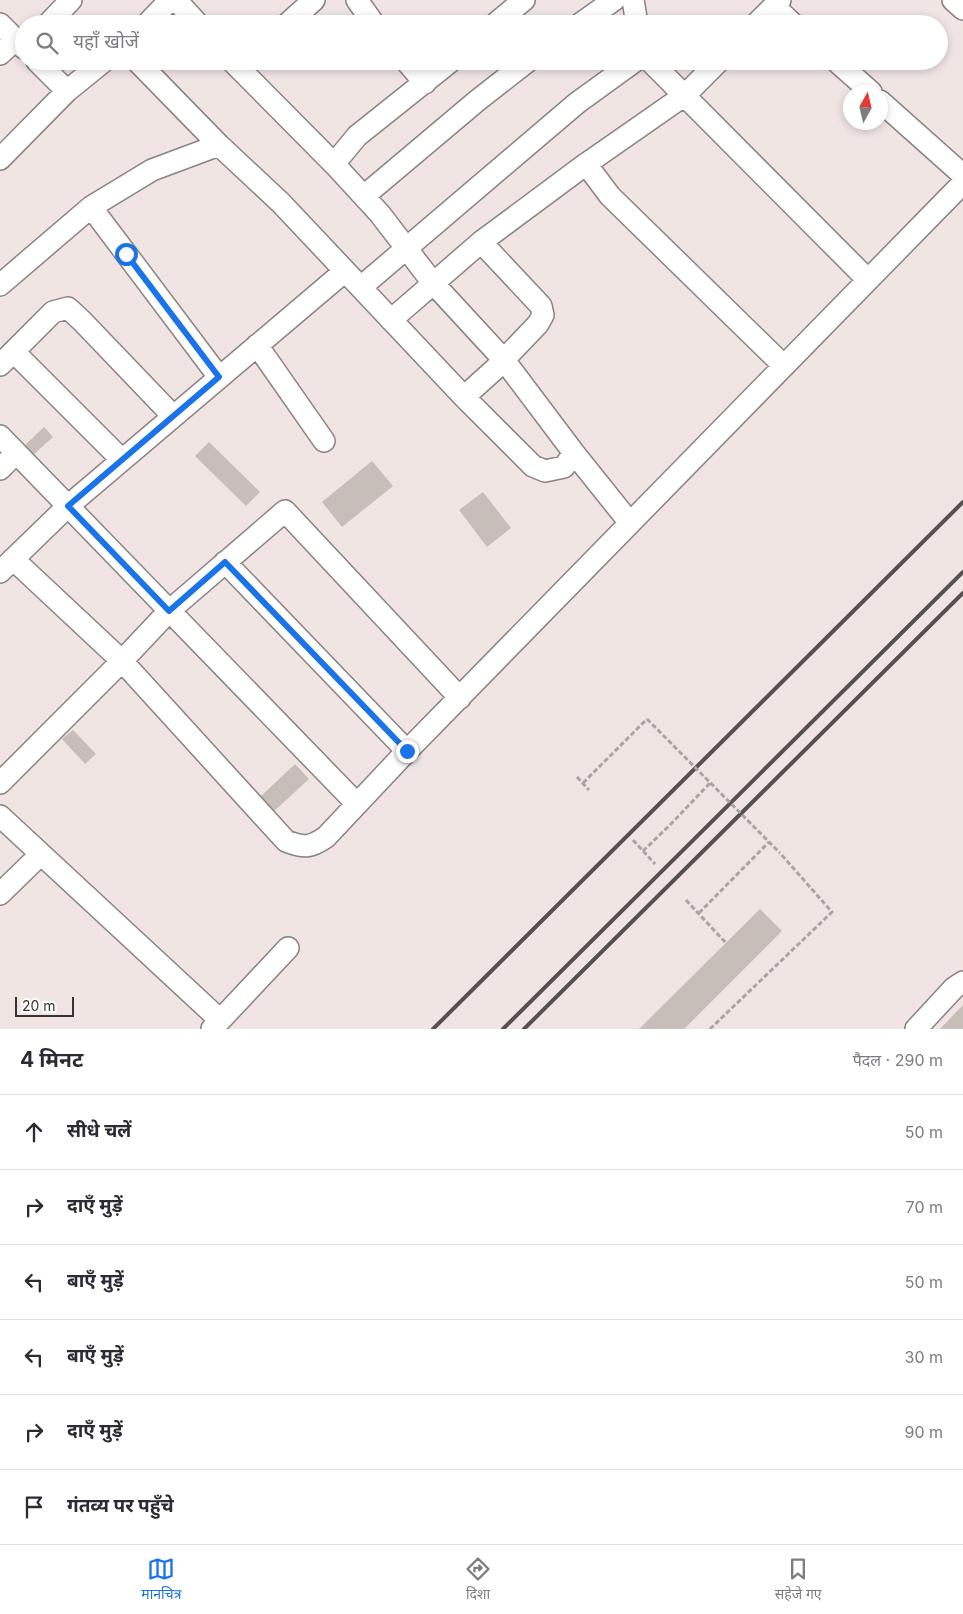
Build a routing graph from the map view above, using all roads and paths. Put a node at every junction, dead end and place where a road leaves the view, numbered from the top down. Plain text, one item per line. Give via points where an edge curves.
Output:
1 (71, 0) edge
2 (170, 0) edge
3 (176, 0) edge
4 (314, 0) edge
5 (357, 0) edge
6 (524, 0) edge
7 (614, 0) edge
8 (633, 0) edge
9 (953, 0) edge
10 (777, 3) edge
11 (963, 9) edge
12 (57, 15) edge
13 (156, 15) edge
14 (190, 15) edge
15 (297, 15) edge
16 (368, 15) edge
17 (506, 15) edge
18 (593, 15) edge
19 (636, 15) edge
20 (765, 15) edge
21 (786, 15) edge
22 (0, 24) edge
23 (15, 40) edge
24 (15, 46) edge
25 (0, 54) edge
26 (46, 70) edge
27 (93, 70) edge
28 (146, 70) edge
29 (245, 70) edge
30 (414, 70) edge
31 (440, 70) edge
32 (516, 70) edge
33 (623, 70) edge
34 (659, 70) edge
35 (710, 70) edge
36 (846, 70) edge
37 (425, 83) junction
38 (863, 85) edge
39 (66, 91) junction
40 (685, 95) junction
41 (888, 108) edge
42 (219, 145) junction
43 (0, 159) edge
44 (334, 164) junction
45 (586, 164) junction
46 (963, 174) edge
47 (963, 183) edge
48 (364, 196) junction
49 (91, 207) junction
50 (481, 242) junction
51 (407, 248) junction
52 (345, 271) junction
53 (868, 280) junction
54 (433, 283) junction
55 (0, 285) edge
56 (360, 287) junction
57 (392, 320) junction
58 (257, 345) junction
59 (7, 358) edge
60 (504, 360) junction
61 (784, 366) junction
62 (219, 377) junction
63 (464, 396) junction
64 (173, 416) junction
65 (0, 436) edge
66 (324, 441) dead end
67 (16, 453) junction
68 (574, 453) junction
69 (122, 460) junction
70 (0, 468) edge
71 (68, 506) junction
72 (630, 523) junction
73 (225, 562) junction
74 (6, 566) edge
75 (169, 611) junction
76 (122, 661) junction
77 (460, 698) junction
78 (407, 751) junction
79 (577, 777) dead end
80 (0, 783) edge
81 (583, 783) junction
82 (710, 783) junction
83 (589, 790) dead end
84 (356, 803) junction
85 (0, 816) edge
86 (633, 840) dead end
87 (769, 842) junction
88 (643, 851) junction
89 (41, 854) junction
90 (655, 864) dead end
91 (0, 894) edge
92 (686, 900) dead end
93 (699, 913) junction
94 (726, 943) dead end
95 (288, 948) dead end
96 (963, 982) edge
97 (216, 1025) edge
98 (710, 1029) edge
99 (916, 1029) edge

1 - 12 street
2 - 13 street
3 - 14 street
4 - 15 street
5 - 16 street
6 - 17 street
7 - 18 street
8 - 19 street
9 - 11 street
10 - 20 street
10 - 21 street
22 - 23 street
24 - 25 street
26 - 39 street
27 - 39 street
28 - 42 street
29 - 44 street
30 - 37 street
31 - 37 street
32 - 48 street
33 - 51 street via 577,103
34 - 40 street
35 - 40 street
36 - 38 street
37 - 44 street via 357,136
39 - 43 street
40 - 45 street
40 - 53 street
41 - 46 street
42 - 49 street via 152,170
42 - 52 street via 281,203
44 - 48 street
45 - 50 street
45 - 61 street via 610,196
47 - 53 street
48 - 51 street
49 - 55 street
49 - 62 street
50 - 54 street
50 - 60 street via 542,306 543,314 538,324
51 - 54 street
51 - 56 street
52 - 56 street
52 - 58 street
53 - 61 street
54 - 57 street
54 - 60 street
56 - 57 street
57 - 63 street
58 - 62 street
58 - 66 street
59 - 64 street via 53,312 68,308
59 - 69 street
60 - 63 street
60 - 68 street
61 - 72 street
62 - 64 street
63 - 68 street via 533,466 545,471 564,467
64 - 69 street
65 - 67 street
67 - 70 street
67 - 71 street
68 - 72 street
69 - 71 street
71 - 74 street
71 - 75 street
72 - 77 street
73 - 75 street
73 - 77 street via 285,511
73 - 78 street
74 - 76 street
75 - 76 street
75 - 84 street
76 - 80 street
76 - 84 street via 286,841 298,846 313,846 326,837
77 - 78 street
78 - 84 street
79 - 81 path
81 - 82 path, bridge via 647,719
81 - 83 path
82 - 87 path, bridge
82 - 88 path
85 - 89 street
86 - 88 path
87 - 93 path
87 - 98 path, bridge via 832,912
88 - 90 path
89 - 91 street
89 - 97 street
92 - 93 path
93 - 94 path
95 - 97 street
96 - 99 street

